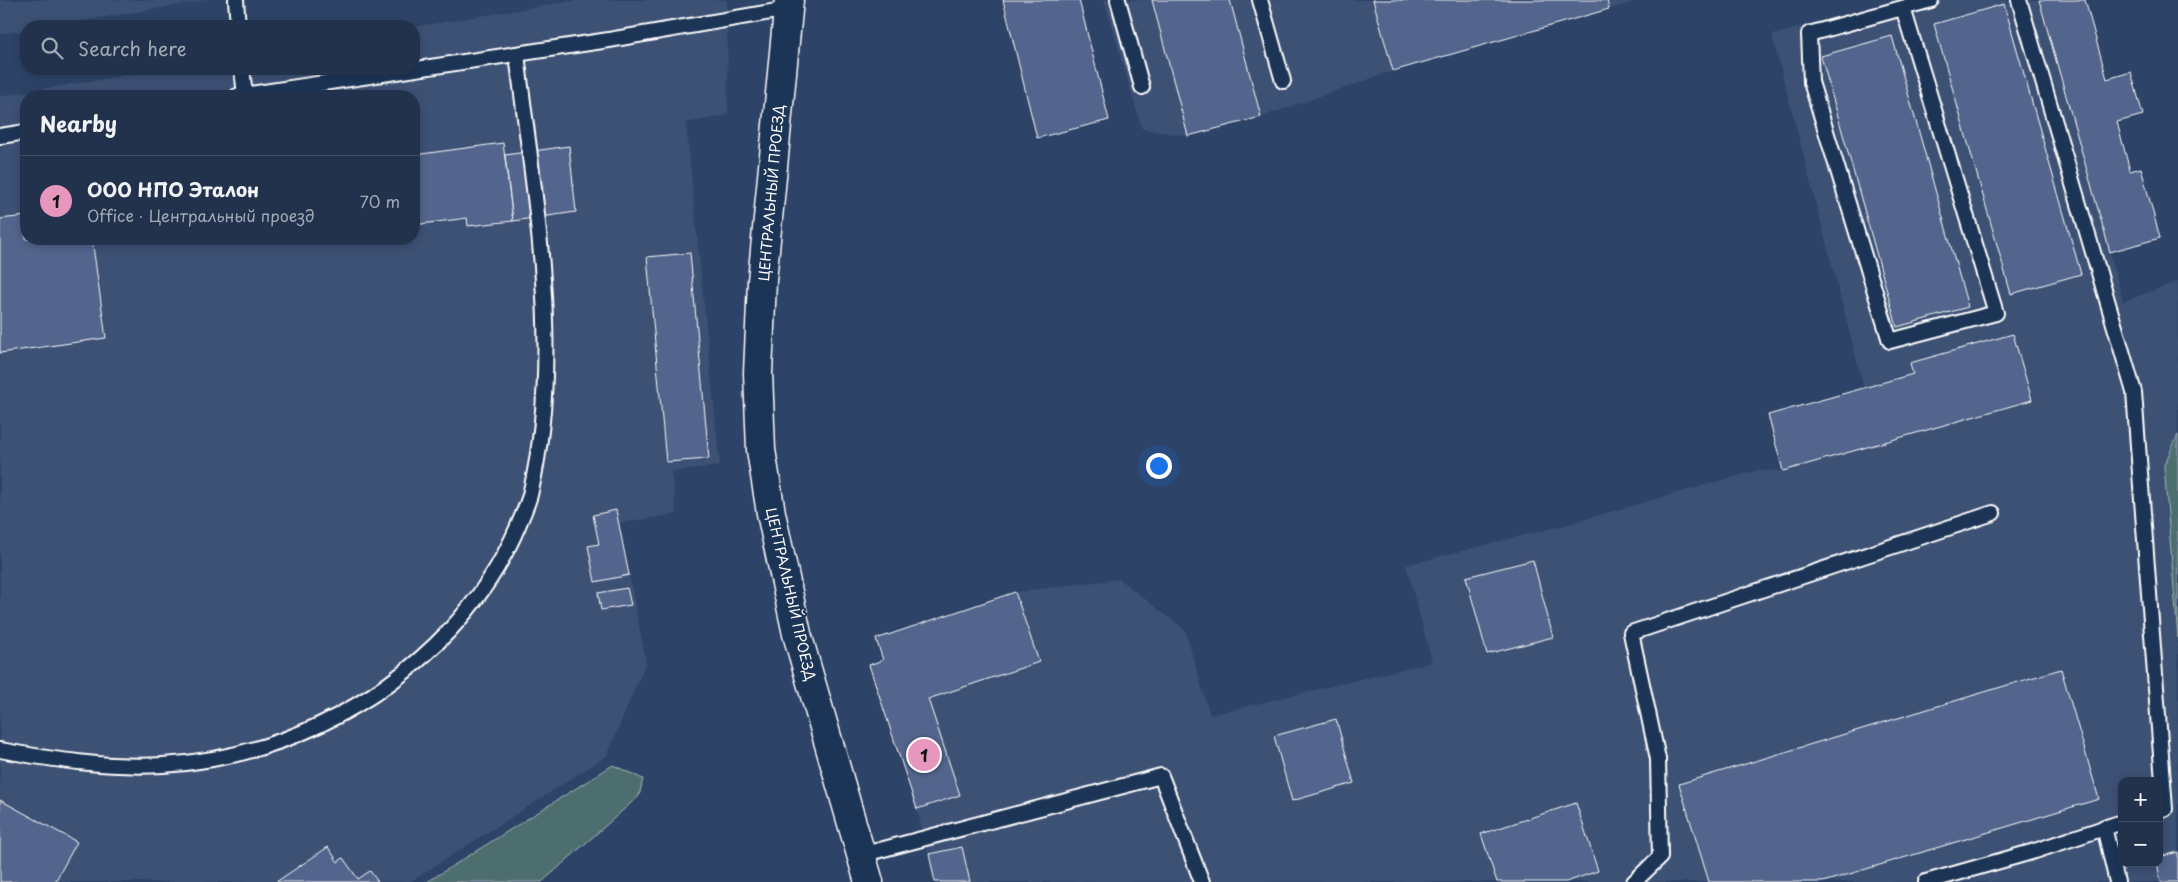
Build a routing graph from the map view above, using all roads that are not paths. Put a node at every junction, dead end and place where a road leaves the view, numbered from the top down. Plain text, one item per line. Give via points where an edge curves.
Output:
1 (236, 0) edge
2 (1118, 0) edge
3 (1260, 0) edge
4 (1931, 0) edge
5 (2019, 0) edge
6 (789, 4) edge
7 (1902, 8) junction
8 (238, 20) edge
9 (517, 54) junction
10 (420, 69) edge
11 (242, 75) edge
12 (379, 75) edge
13 (1283, 81) dead end
14 (1142, 87) dead end
15 (241, 90) edge
16 (280, 90) edge
17 (20, 133) edge
18 (0, 136) edge
19 (1992, 513) dead end
20 (0, 750) edge
21 (2163, 777) edge
22 (2163, 782) edge
23 (2163, 810) edge
24 (2118, 823) edge
25 (2104, 827) junction
26 (861, 855) junction
27 (869, 882) edge
28 (1202, 882) edge
29 (1634, 882) edge
30 (1926, 882) edge
31 (2117, 882) edge

1 - 8 lane
2 - 14 lane
3 - 13 lane
4 - 7 lane
5 - 21 lane via 2134,392
6 - 9 lane
6 - 26 street, ЦЕНТРАЛЬНЫЙ ПРОЕЗД via 762,281 758,373 761,450 772,522 797,634
7 - 7 lane via 1808,34 1811,82 1890,341 1996,313
9 - 10 lane
9 - 20 lane via 541,257 546,389 529,498 490,581 470,609 409,668 366,701 282,742 240,754 163,765 83,763
11 - 15 lane
12 - 16 lane
17 - 18 lane
19 - 29 lane via 1631,633 1658,759 1660,857
22 - 23 lane
24 - 25 lane
25 - 30 lane
25 - 31 lane
26 - 27 street, ЦЕНТРАЛЬНЫЙ ПРОЕЗД
26 - 28 lane via 1161,776

